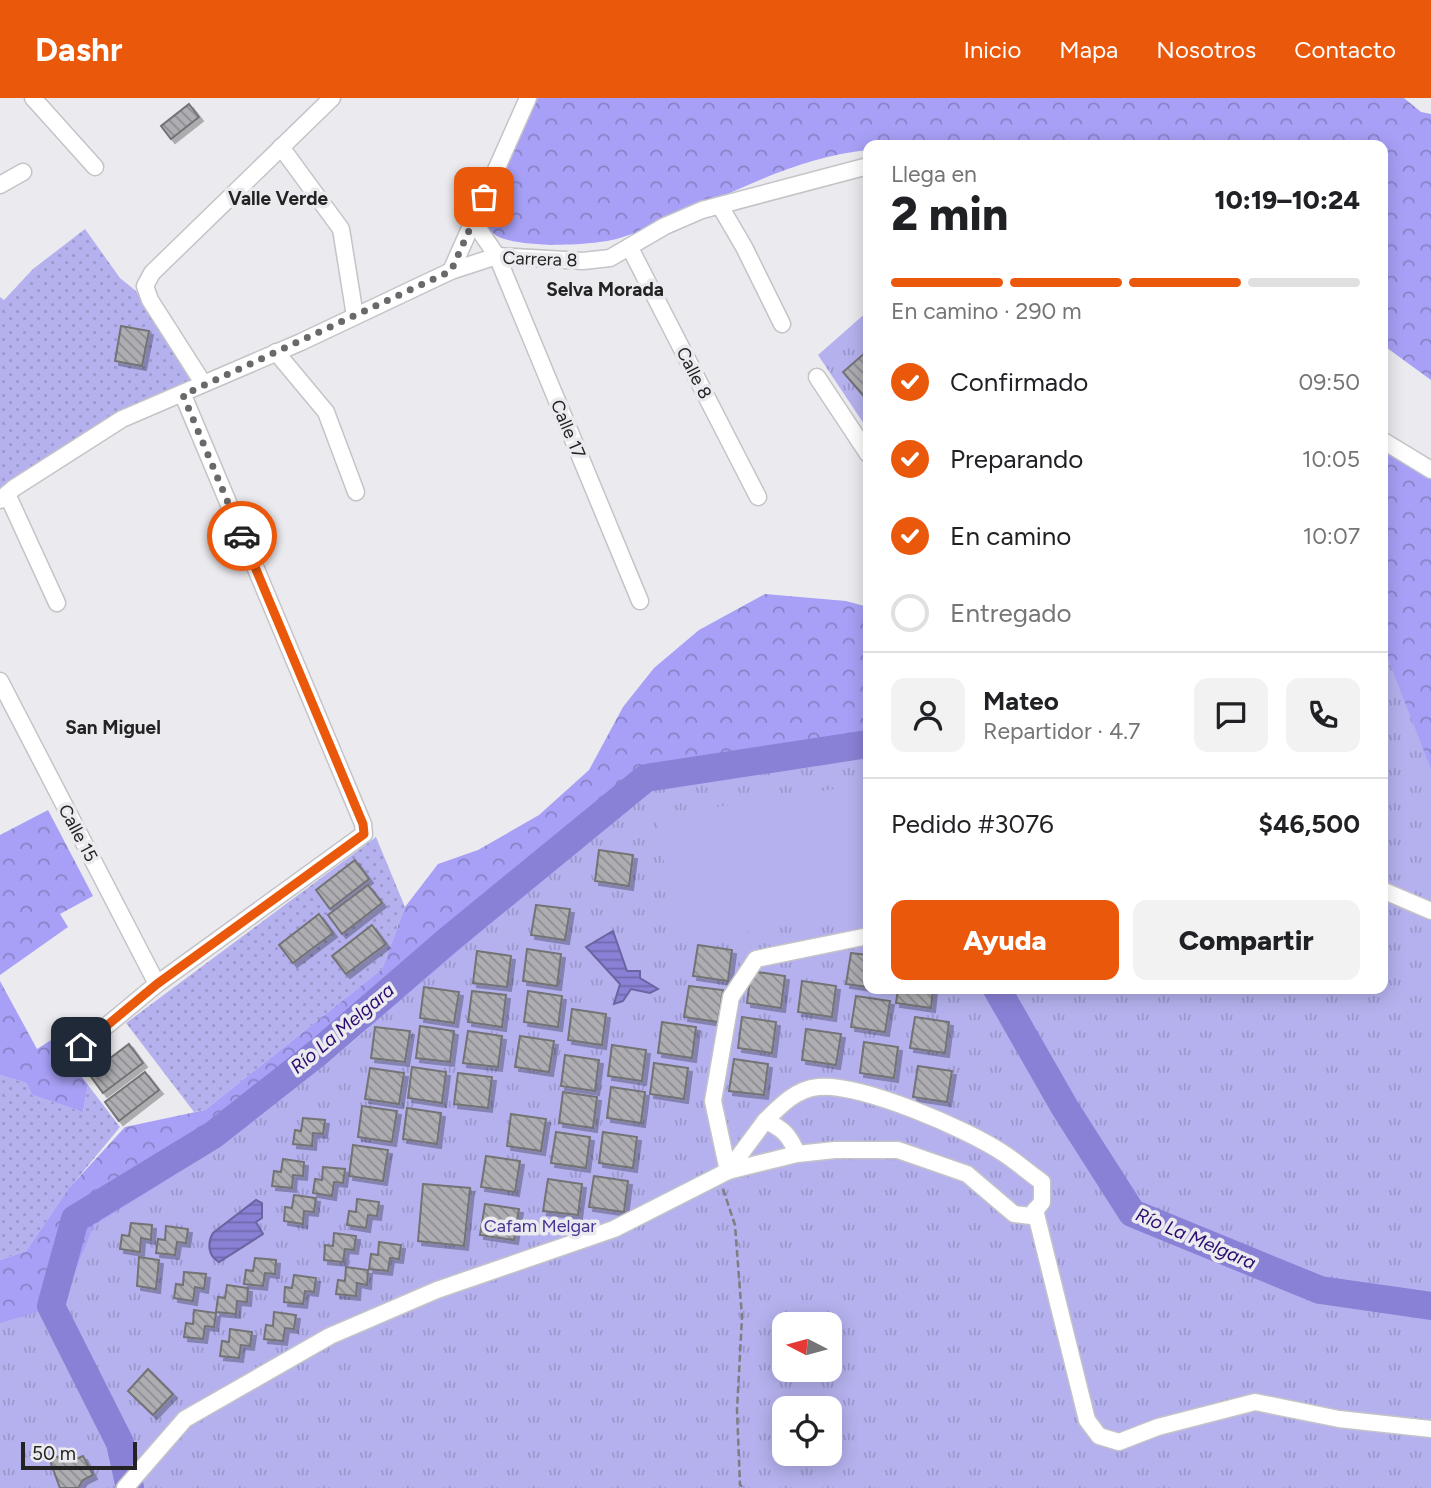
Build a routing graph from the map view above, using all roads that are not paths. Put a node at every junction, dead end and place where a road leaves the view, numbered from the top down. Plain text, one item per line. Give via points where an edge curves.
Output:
1 (33, 98) edge
2 (332, 98) edge
3 (528, 98) edge
4 (281, 147) junction
5 (95, 167) dead end
6 (863, 167) edge
7 (23, 172) dead end
8 (0, 185) edge
9 (720, 206) junction
10 (473, 221) junction
11 (630, 248) junction
12 (497, 256) junction
13 (451, 271) junction
14 (355, 316) junction
15 (782, 324) dead end
16 (276, 352) junction
17 (817, 377) dead end
18 (203, 383) junction
19 (183, 395) junction
20 (863, 444) edge
21 (1388, 444) edge
22 (1431, 470) edge
23 (356, 492) dead end
24 (4, 497) edge
25 (758, 497) dead end
26 (640, 601) dead end
27 (57, 603) dead end
28 (0, 681) edge
29 (1388, 893) edge
30 (1431, 911) edge
31 (863, 937) edge
32 (157, 984) junction
33 (81, 1047) dead end
34 (765, 1121) junction
35 (797, 1154) junction
36 (723, 1174) junction
37 (1035, 1210) junction
38 (1431, 1429) edge
39 (125, 1488) edge

1 - 5 street
2 - 4 street
3 - 10 street
4 - 14 street via 341,229
4 - 18 street via 152,273 145,286 149,300
6 - 9 street, Carrera 8
7 - 8 street
9 - 11 street, Carrera 8 via 664,226
9 - 15 street
10 - 12 street, Calle 17
10 - 13 street
11 - 12 street, Carrera 8 via 610,258 583,261
11 - 25 street, Calle 8
12 - 13 street, Carrera 8
12 - 26 street, Calle 17
13 - 14 street, Carrera 8
14 - 16 street, Carrera 8
16 - 18 street, Carrera 8
16 - 23 street via 326,412
17 - 20 street
18 - 19 street, Carrera 8
19 - 24 street, Carrera 8 via 122,419
19 - 32 street via 364,834
21 - 22 street
24 - 27 street
28 - 32 street, Calle 15
29 - 30 street
31 - 36 street via 756,959 731,997 713,1101
32 - 33 street
34 - 35 street via 782,1128
34 - 36 street
34 - 37 street via 797,1093 816,1087 847,1087 938,1121 1002,1152 1042,1182 1042,1202
35 - 36 street
35 - 37 street via 898,1150 967,1174 1014,1214 1031,1216
36 - 39 street via 614,1229 437,1290 330,1336 185,1419
37 - 38 street via 1087,1420 1099,1436 1119,1442 1255,1402 1339,1419

